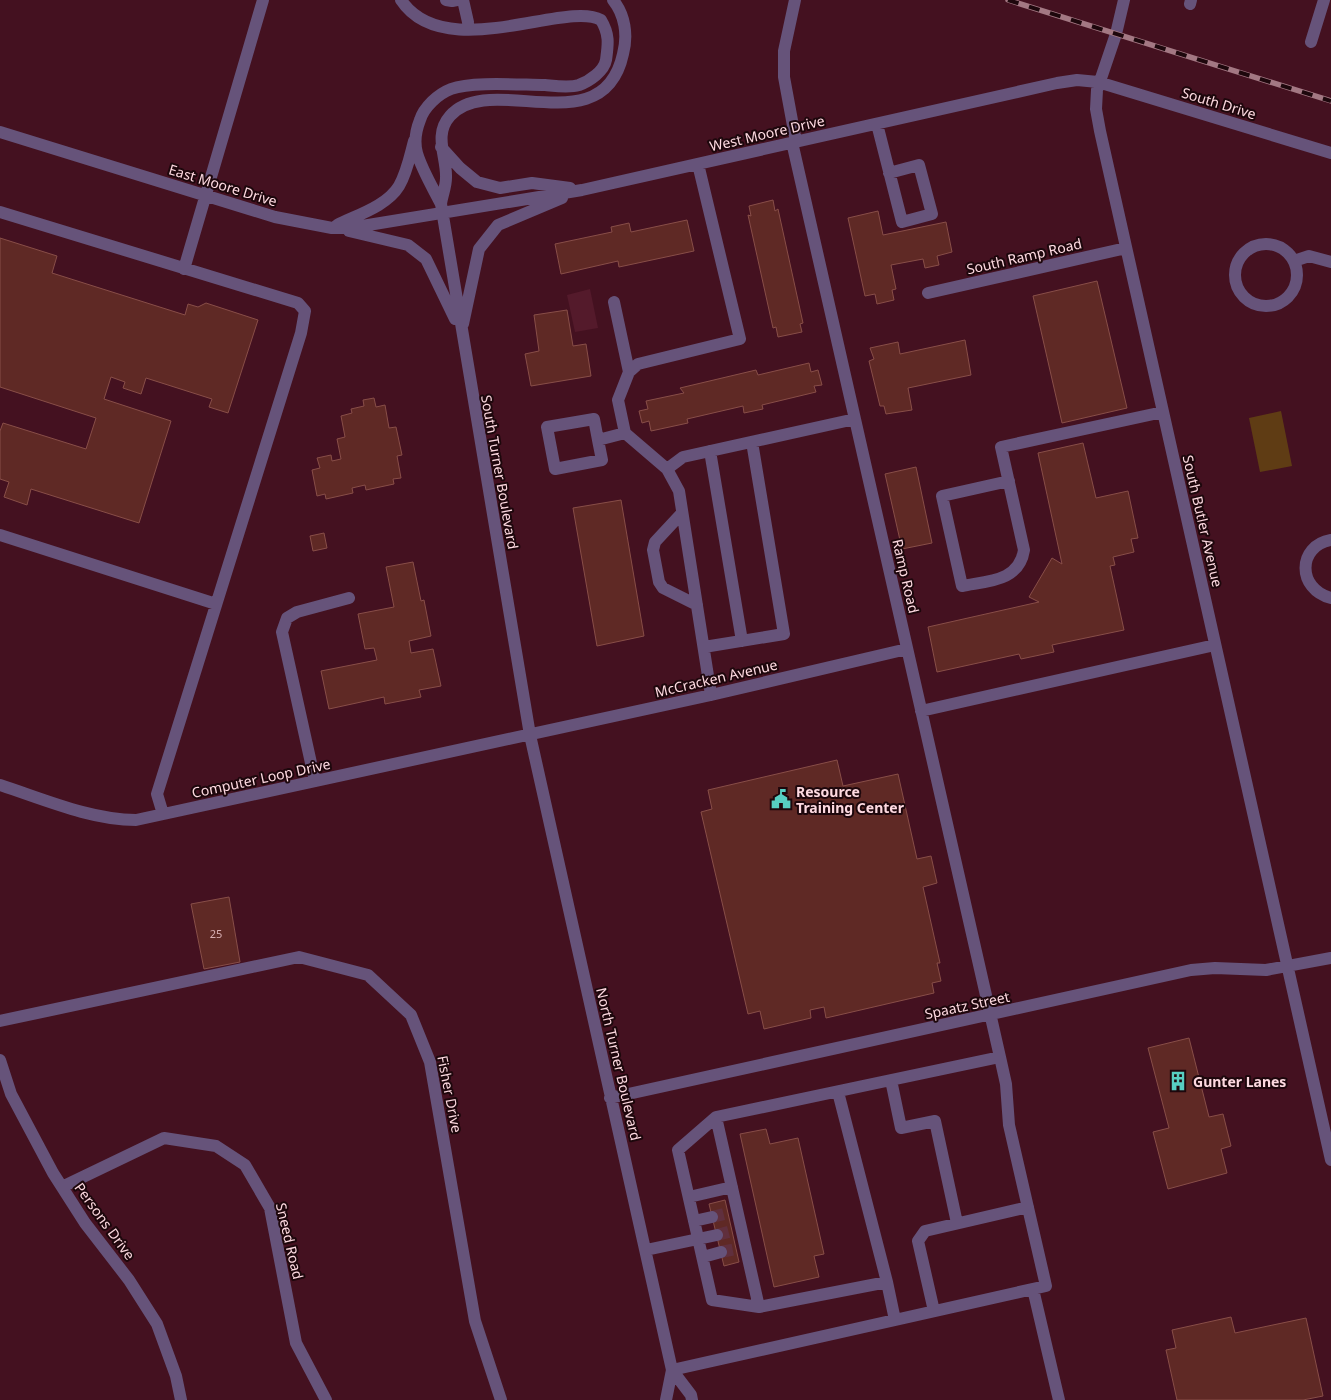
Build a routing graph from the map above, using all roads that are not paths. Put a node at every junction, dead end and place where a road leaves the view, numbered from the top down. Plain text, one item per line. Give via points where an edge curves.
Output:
1 (263, 0) edge
2 (401, 0) edge
3 (446, 0) edge
4 (457, 0) edge
5 (463, 0) edge
6 (613, 0) edge
7 (795, 0) edge
8 (1124, 0) edge
9 (1324, 0) edge
10 (568, 4) dead end
11 (513, 13) dead end
12 (468, 22) junction
13 (1311, 42) dead end
14 (1098, 82) junction
15 (877, 124) junction
16 (0, 132) edge
17 (416, 133) junction
18 (794, 142) junction
19 (441, 146) junction
20 (1331, 153) edge
21 (698, 164) junction
22 (889, 173) junction
23 (582, 190) junction
24 (206, 195) junction
25 (441, 209) junction
26 (0, 212) edge
27 (332, 228) junction
28 (1126, 248) junction
29 (1294, 261) junction
30 (1331, 262) edge
31 (184, 269) junction
32 (928, 293) dead end
33 (614, 302) dead end
34 (461, 332) junction
35 (629, 372) junction
36 (1163, 412) junction
37 (856, 420) junction
38 (625, 433) junction
39 (598, 440) junction
40 (752, 442) junction
41 (710, 451) junction
42 (667, 469) junction
43 (1009, 481) junction
44 (682, 512) junction
45 (0, 535) edge
46 (1331, 540) edge
47 (349, 598) dead end
48 (1331, 598) edge
49 (216, 604) junction
50 (697, 605) junction
51 (742, 641) junction
52 (1215, 645) junction
53 (704, 648) junction
54 (907, 649) junction
55 (711, 695) junction
56 (921, 711) junction
57 (530, 735) junction
58 (316, 781) junction
59 (0, 785) edge
60 (163, 814) junction
61 (1331, 958) edge
62 (1287, 967) junction
63 (990, 1016) junction
64 (0, 1021) edge
65 (1000, 1057) junction
66 (0, 1060) edge
67 (891, 1080) junction
68 (838, 1092) junction
69 (610, 1098) junction
70 (716, 1117) junction
71 (1331, 1160) edge
72 (62, 1187) junction
73 (732, 1187) junction
74 (689, 1197) junction
75 (1028, 1207) junction
76 (712, 1217) tunnel mouth
77 (694, 1221) junction
78 (957, 1224) junction
79 (717, 1235) tunnel mouth
80 (698, 1239) junction
81 (646, 1250) junction
82 (721, 1252) tunnel mouth
83 (702, 1257) junction
84 (887, 1282) junction
85 (1032, 1289) junction
86 (759, 1307) junction
87 (934, 1311) junction
88 (896, 1320) junction
89 (672, 1370) junction
90 (181, 1400) edge
91 (326, 1400) edge
92 (501, 1400) edge
93 (666, 1400) edge
94 (692, 1400) edge
95 (1059, 1400) edge

1 - 24 street
2 - 12 street via 424,19 443,23
3 - 4 street
5 - 12 street
6 - 19 street via 619,7 625,27 626,45 621,66 606,87 587,99 562,103 486,100 468,104 451,115 443,127
7 - 18 street, Ramp Road via 784,51 784,77
8 - 14 street, South Butler Avenue via 1116,34
9 - 13 street
10 - 17 street via 585,6 600,20 609,41 605,64 596,75 579,85 479,85 451,89 434,99 422,114
11 - 12 street
14 - 15 street, West Moore Drive via 1077,80 1057,83
14 - 20 street, South Drive
14 - 28 street, South Butler Avenue via 1098,119
15 - 18 street, West Moore Drive
15 - 22 street
16 - 24 street, East Moore Drive
17 - 25 street via 417,152
17 - 27 street via 398,187 383,202
18 - 21 street, West Moore Drive
18 - 37 street, Ramp Road
19 - 23 street via 477,182 500,188 532,183
19 - 25 street via 446,178
21 - 23 street, West Moore Drive
21 - 35 street via 740,339 638,364
22 - 22 street via 902,222 932,214 919,166
23 - 25 street, West Moore Drive
23 - 34 street via 498,225 479,249
24 - 27 street, East Moore Drive via 275,217
24 - 31 street
25 - 27 street, East Moore Drive via 356,227
25 - 34 street, South Turner Boulevard
26 - 31 street
27 - 34 street via 408,245 426,259
28 - 32 street, South Ramp Road
28 - 36 street, South Butler Avenue
29 - 29 street via 1276,246 1264,244 1252,248 1242,255 1236,266 1238,290 1256,305 1269,307 1281,303 1296,285 1298,273
29 - 30 street via 1309,256
31 - 49 street via 298,303 305,311 301,333
33 - 35 street
34 - 57 street, South Turner Boulevard
35 - 38 street via 618,400
36 - 43 street via 1002,447
36 - 52 street, South Butler Avenue
37 - 40 street
37 - 54 street, Ramp Road
38 - 39 street
38 - 42 street
39 - 39 street via 594,419 548,427 555,469 602,460
40 - 41 street
40 - 51 street via 784,634
41 - 42 street via 684,456
41 - 51 street
42 - 44 street via 679,491
43 - 43 street via 1024,550 1022,559 1007,576 962,586 942,496
44 - 50 street
44 - 50 street via 655,542 653,550 663,588
45 - 49 street
46 - 48 street via 1318,545 1306,564 1306,576 1311,586 1319,594
47 - 58 street via 297,612 287,618 282,632
49 - 60 street via 157,794
50 - 53 street
51 - 53 street
52 - 56 street
52 - 62 street, South Butler Avenue
53 - 55 street
54 - 55 street, McCracken Avenue
54 - 56 street, Ramp Road
55 - 57 street, McCracken Avenue
56 - 63 street, Ramp Road
57 - 58 street, Computer Loop Drive
57 - 69 street, North Turner Boulevard
58 - 60 street, Computer Loop Drive
59 - 60 street, Computer Loop Drive via 119,820
61 - 62 street, Spaatz Street
62 - 63 street, Spaatz Street via 1191,970
62 - 71 street, South Butler Avenue
63 - 65 street, Ramp Road
63 - 69 street, Spaatz Street
64 - 92 street, Fisher Drive via 299,957 368,975 411,1016 430,1062 475,1320
65 - 67 street
65 - 75 street, Ramp Road
66 - 72 street, Persons Drive via 11,1094
67 - 68 street
67 - 78 street via 901,1128 935,1121
68 - 70 street
68 - 84 street
69 - 81 street, North Turner Boulevard
70 - 73 street
70 - 74 street via 678,1150
72 - 90 street, Persons Drive via 157,1324
72 - 91 street, Sneed Road via 164,1138 216,1146 245,1165 270,1208 296,1344
73 - 74 street
73 - 86 street via 733,1212 741,1248
74 - 77 street
75 - 78 street
75 - 85 street, Ramp Road via 1046,1286
76 - 77 street
77 - 80 street
78 - 87 street via 925,1231 918,1242
79 - 80 street
80 - 81 street
80 - 83 street
81 - 89 street, North Turner Boulevard
82 - 83 street
83 - 86 street via 712,1300
84 - 86 street
84 - 88 street
85 - 87 street
85 - 95 street
87 - 88 street
88 - 89 street
89 - 93 street, North Turner Boulevard
89 - 94 street

